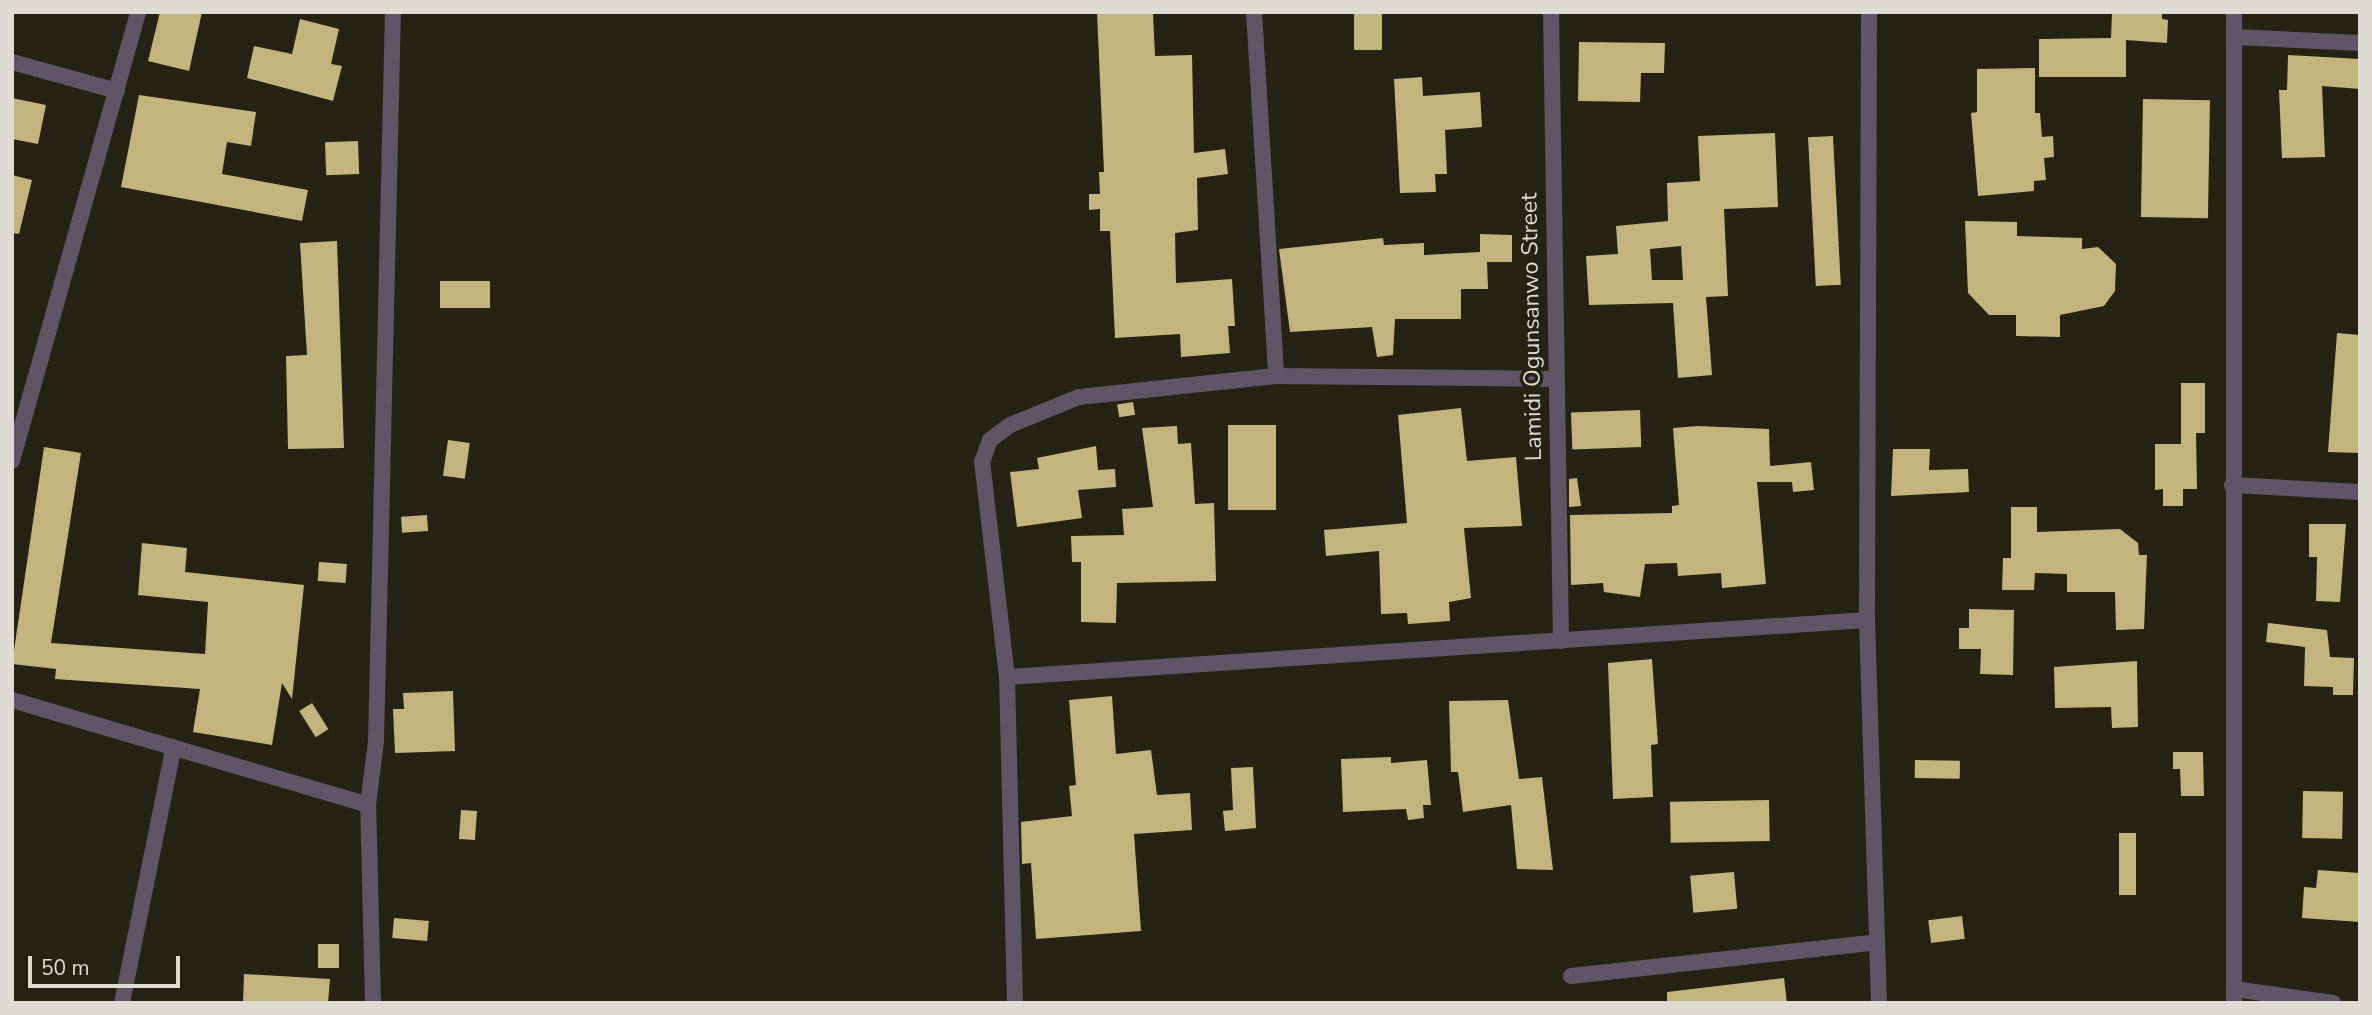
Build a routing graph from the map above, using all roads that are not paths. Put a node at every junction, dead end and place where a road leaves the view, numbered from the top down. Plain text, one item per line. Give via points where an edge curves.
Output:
1 (138, 12) edge
2 (393, 12) edge
3 (1254, 12) edge
4 (1551, 12) edge
5 (1869, 12) edge
6 (2234, 12) edge
7 (2234, 37) junction
8 (2360, 43) edge
9 (12, 62) edge
10 (117, 91) junction
11 (1276, 376) junction
12 (1555, 379) junction
13 (12, 461) edge
14 (2232, 485) junction
15 (2360, 492) edge
16 (1867, 620) junction
17 (1561, 641) junction
18 (1007, 677) junction
19 (12, 700) edge
20 (173, 751) junction
21 (368, 805) junction
22 (1877, 942) junction
23 (1571, 976) dead end
24 (2234, 996) edge
25 (122, 1003) edge
26 (373, 1003) edge
27 (1015, 1003) edge
28 (1879, 1003) edge
29 (2333, 1003) edge

1 - 10 street
2 - 21 street via 376,742
3 - 11 street
4 - 12 street, Lamidi Ogunsanwo Street
5 - 16 street
6 - 7 street
7 - 8 street
7 - 14 street
9 - 10 street
10 - 13 street
11 - 12 street
11 - 18 street via 1079,397 1010,425 990,440 982,462
12 - 17 street, Lamidi Ogunsanwo Street
14 - 15 street
14 - 24 street
16 - 17 street
16 - 22 street
17 - 18 street
18 - 27 street
19 - 20 street
20 - 21 street
20 - 25 street
21 - 26 street
22 - 23 street
22 - 28 street
24 - 29 street

